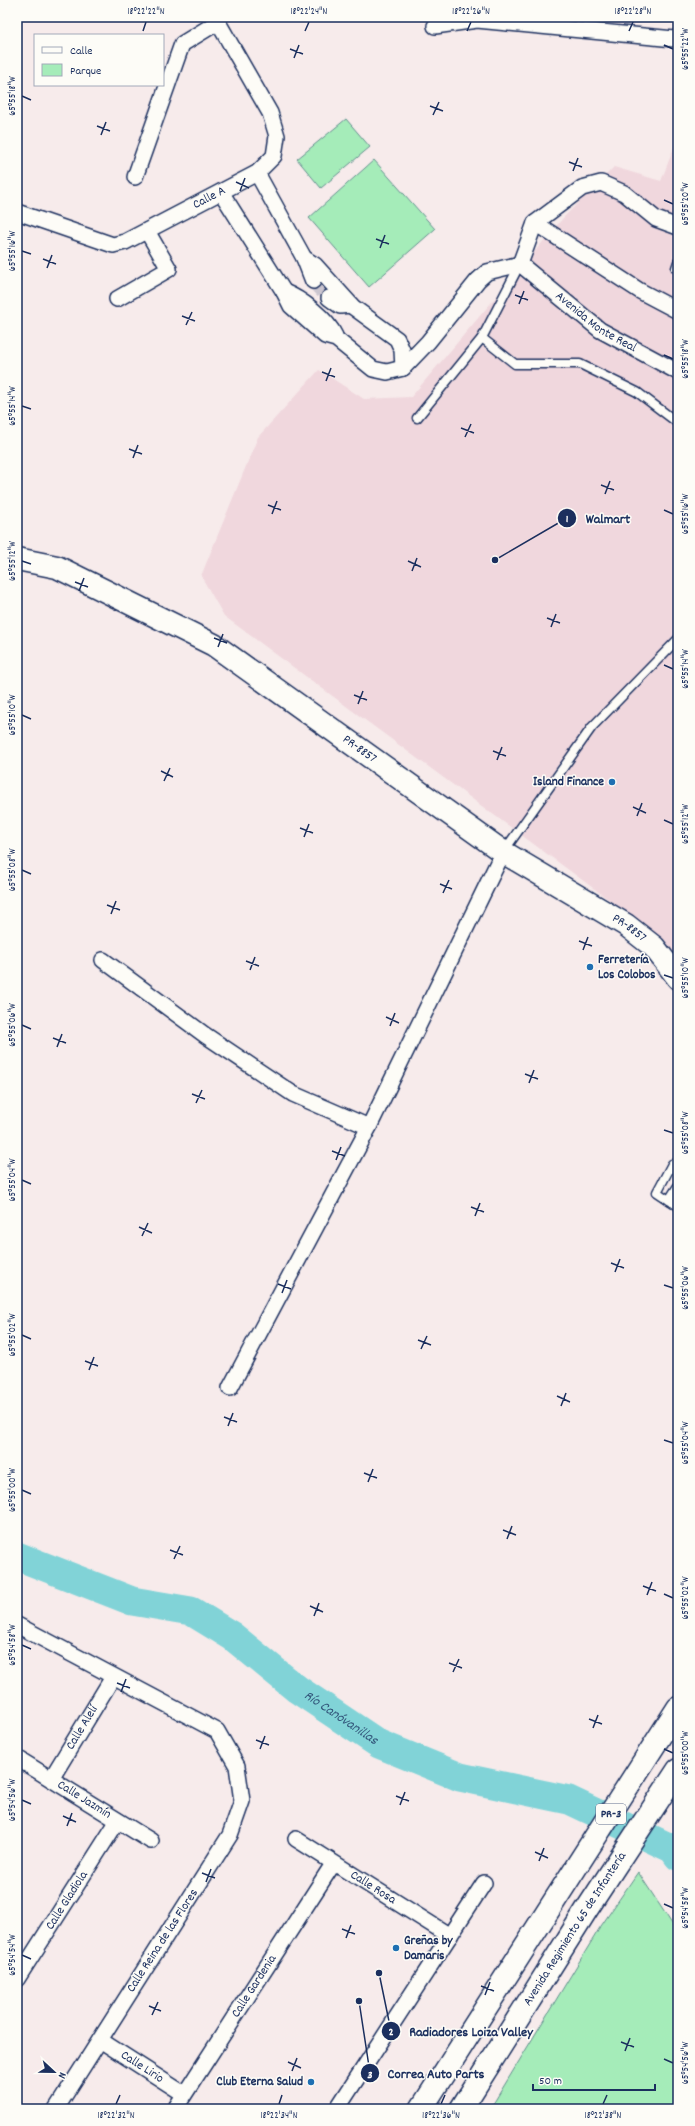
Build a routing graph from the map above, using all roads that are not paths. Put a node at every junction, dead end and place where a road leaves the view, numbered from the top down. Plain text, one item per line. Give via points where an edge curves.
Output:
1 (216, 19) edge
2 (435, 26) dead end
3 (676, 38) edge
4 (257, 173) junction
5 (135, 177) dead end
6 (221, 192) junction
7 (17, 212) edge
8 (535, 223) junction
9 (678, 227) edge
10 (147, 231) junction
11 (304, 258) junction
12 (678, 262) edge
13 (520, 264) junction
14 (678, 269) edge
15 (313, 281) tunnel mouth
16 (329, 298) tunnel mouth
17 (117, 299) dead end
18 (351, 304) junction
19 (678, 311) edge
20 (482, 338) junction
21 (403, 368) junction
22 (678, 372) edge
23 (417, 418) dead end
24 (678, 423) edge
25 (17, 559) edge
26 (678, 639) edge
27 (503, 852) junction
28 (103, 960) dead end
29 (678, 978) edge
30 (369, 1127) junction
31 (672, 1164) dead end
32 (678, 1186) edge
33 (669, 1200) junction
34 (678, 1206) edge
35 (230, 1388) dead end
36 (17, 1626) edge
37 (113, 1677) junction
38 (678, 1708) edge
39 (17, 1758) edge
40 (678, 1770) edge
41 (52, 1779) junction
42 (117, 1822) junction
43 (296, 1840) dead end
44 (150, 1841) dead end
45 (333, 1864) junction
46 (484, 1883) dead end
47 (450, 1936) junction
48 (17, 1979) edge
49 (100, 2040) junction
50 (184, 2094) junction
51 (56, 2109) edge
52 (175, 2109) edge
53 (337, 2109) edge
54 (421, 2109) edge
55 (461, 2109) edge

1 - 4 street, Calle A via 270,113 277,136 274,156
1 - 5 street via 182,44
2 - 3 street via 477,20
4 - 6 street, Calle A
4 - 11 street
6 - 10 street, Calle A
6 - 21 street via 291,306 325,336 336,339 373,369 387,372
7 - 10 street, Calle A via 113,245
8 - 9 street via 582,188 601,183 624,193 656,219
8 - 13 street
8 - 19 street via 640,291
10 - 17 street via 169,269
11 - 15 street
11 - 18 street
12 - 14 lane
13 - 20 lane
13 - 21 street via 488,272 478,280 428,342
13 - 22 street, Avenida Monte Real via 600,330
16 - 18 street via 340,306
18 - 21 street via 397,339 402,350
20 - 23 lane
20 - 24 lane via 515,364 580,364 637,392
25 - 27 main road, PR-8857 via 57,567 214,645
26 - 27 lane via 592,727
27 - 29 main road, PR-8857 via 626,925 654,947
27 - 30 street
28 - 30 street via 204,1035 293,1094
30 - 35 street
31 - 33 lane via 657,1192
32 - 33 lane
33 - 34 lane
36 - 37 street, Calle Reina de las Flores
37 - 41 street, Calle Alelí
37 - 49 street, Calle Reina de las Flores via 217,1731 236,1766 242,1801 230,1836
38 - 54 main road, PR-3
39 - 41 street, Calle Jazmín
40 - 55 main road, Avenida Regimiento 65 de Infantería / PR-3
41 - 42 street, Calle Jazmín
42 - 44 street, Calle Jazmín
42 - 48 street, Calle Gladiola
43 - 45 street, Calle Rosa
45 - 47 street, Calle Rosa
45 - 50 street, Calle Gardenia
46 - 47 street
47 - 53 street
49 - 50 street, Calle Lirio
49 - 51 street, Calle Reina de las Flores
50 - 52 street, Calle Gardenia

